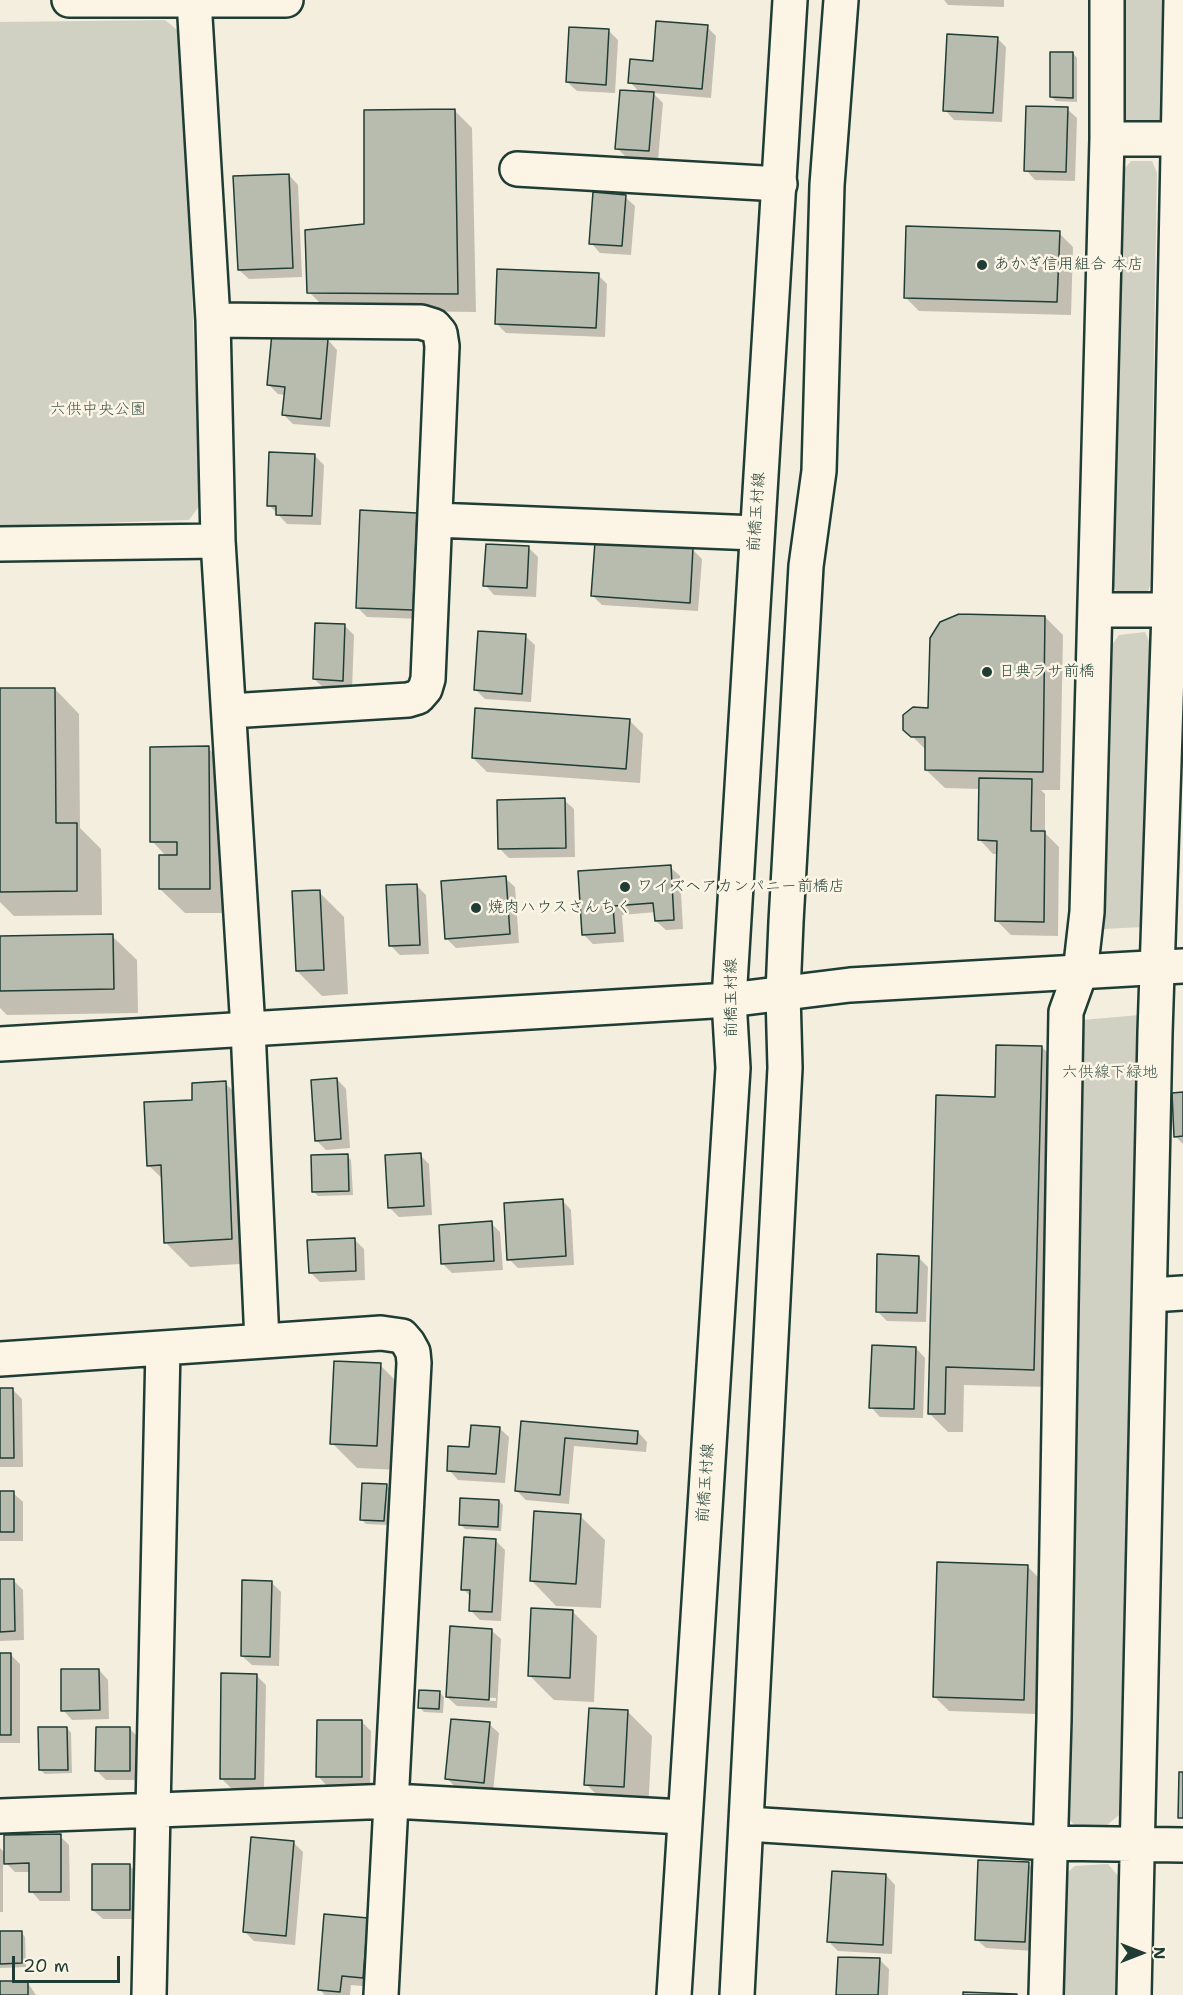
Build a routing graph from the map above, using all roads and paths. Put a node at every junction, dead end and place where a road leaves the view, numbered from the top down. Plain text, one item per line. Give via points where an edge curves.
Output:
1 (69, 0) edge
2 (286, 0) edge
3 (790, 0) edge
4 (842, 0) edge
5 (1107, 0) edge
6 (1181, 0) edge
7 (194, 1) edge
8 (1107, 139) junction
9 (1180, 139) edge
10 (517, 169) dead end
11 (780, 184) junction
12 (213, 320) junction
13 (435, 520) junction
14 (756, 533) junction
15 (218, 541) junction
16 (0, 544) edge
17 (1096, 610) junction
18 (1176, 611) edge
19 (230, 711) junction
20 (1171, 967) edge
21 (1080, 973) junction
22 (783, 993) junction
23 (729, 1000) junction
24 (248, 1029) junction
25 (0, 1044) edge
26 (1183, 1293) edge
27 (1151, 1295) junction
28 (262, 1341) junction
29 (163, 1348) junction
30 (0, 1359) edge
31 (393, 1801) junction
32 (153, 1809) junction
33 (0, 1816) edge
34 (684, 1817) junction
35 (747, 1824) junction
36 (1049, 1843) junction
37 (1138, 1845) junction
38 (1183, 1845) edge
39 (149, 1995) edge
40 (381, 1995) edge
41 (674, 1995) edge
42 (737, 1995) edge
43 (1046, 1995) edge
44 (1134, 1995) edge

1 - 7 street
2 - 7 street
3 - 11 street, 前橋玉村線
4 - 22 street via 827,185 819,471 806,566
5 - 8 street
6 - 9 street
7 - 12 street
8 - 9 street
8 - 17 street
9 - 18 street
10 - 11 street
11 - 14 street, 前橋玉村線
12 - 13 street via 420,322 434,326 442,346
12 - 15 street
13 - 14 street
13 - 19 street via 428,679 418,698
14 - 23 street, 前橋玉村線
15 - 16 street
15 - 19 street
17 - 18 street
17 - 21 street via 1087,912
18 - 20 street
19 - 24 street
20 - 21 street
20 - 27 street
21 - 22 street via 850,985
21 - 36 street via 1066,1012
22 - 23 street
22 - 35 street via 785,1068
23 - 24 street
23 - 34 street, 前橋玉村線 via 734,1068
24 - 25 street
24 - 28 street
26 - 27 street
27 - 37 street
28 - 29 street
28 - 31 street via 381,1333 402,1336 413,1352
29 - 30 street
29 - 32 street
31 - 32 street
31 - 34 street
31 - 40 street
32 - 33 street
32 - 39 street
34 - 41 street, 前橋玉村線
35 - 36 street
35 - 42 street
36 - 37 street
36 - 43 street
37 - 38 street
37 - 44 street

